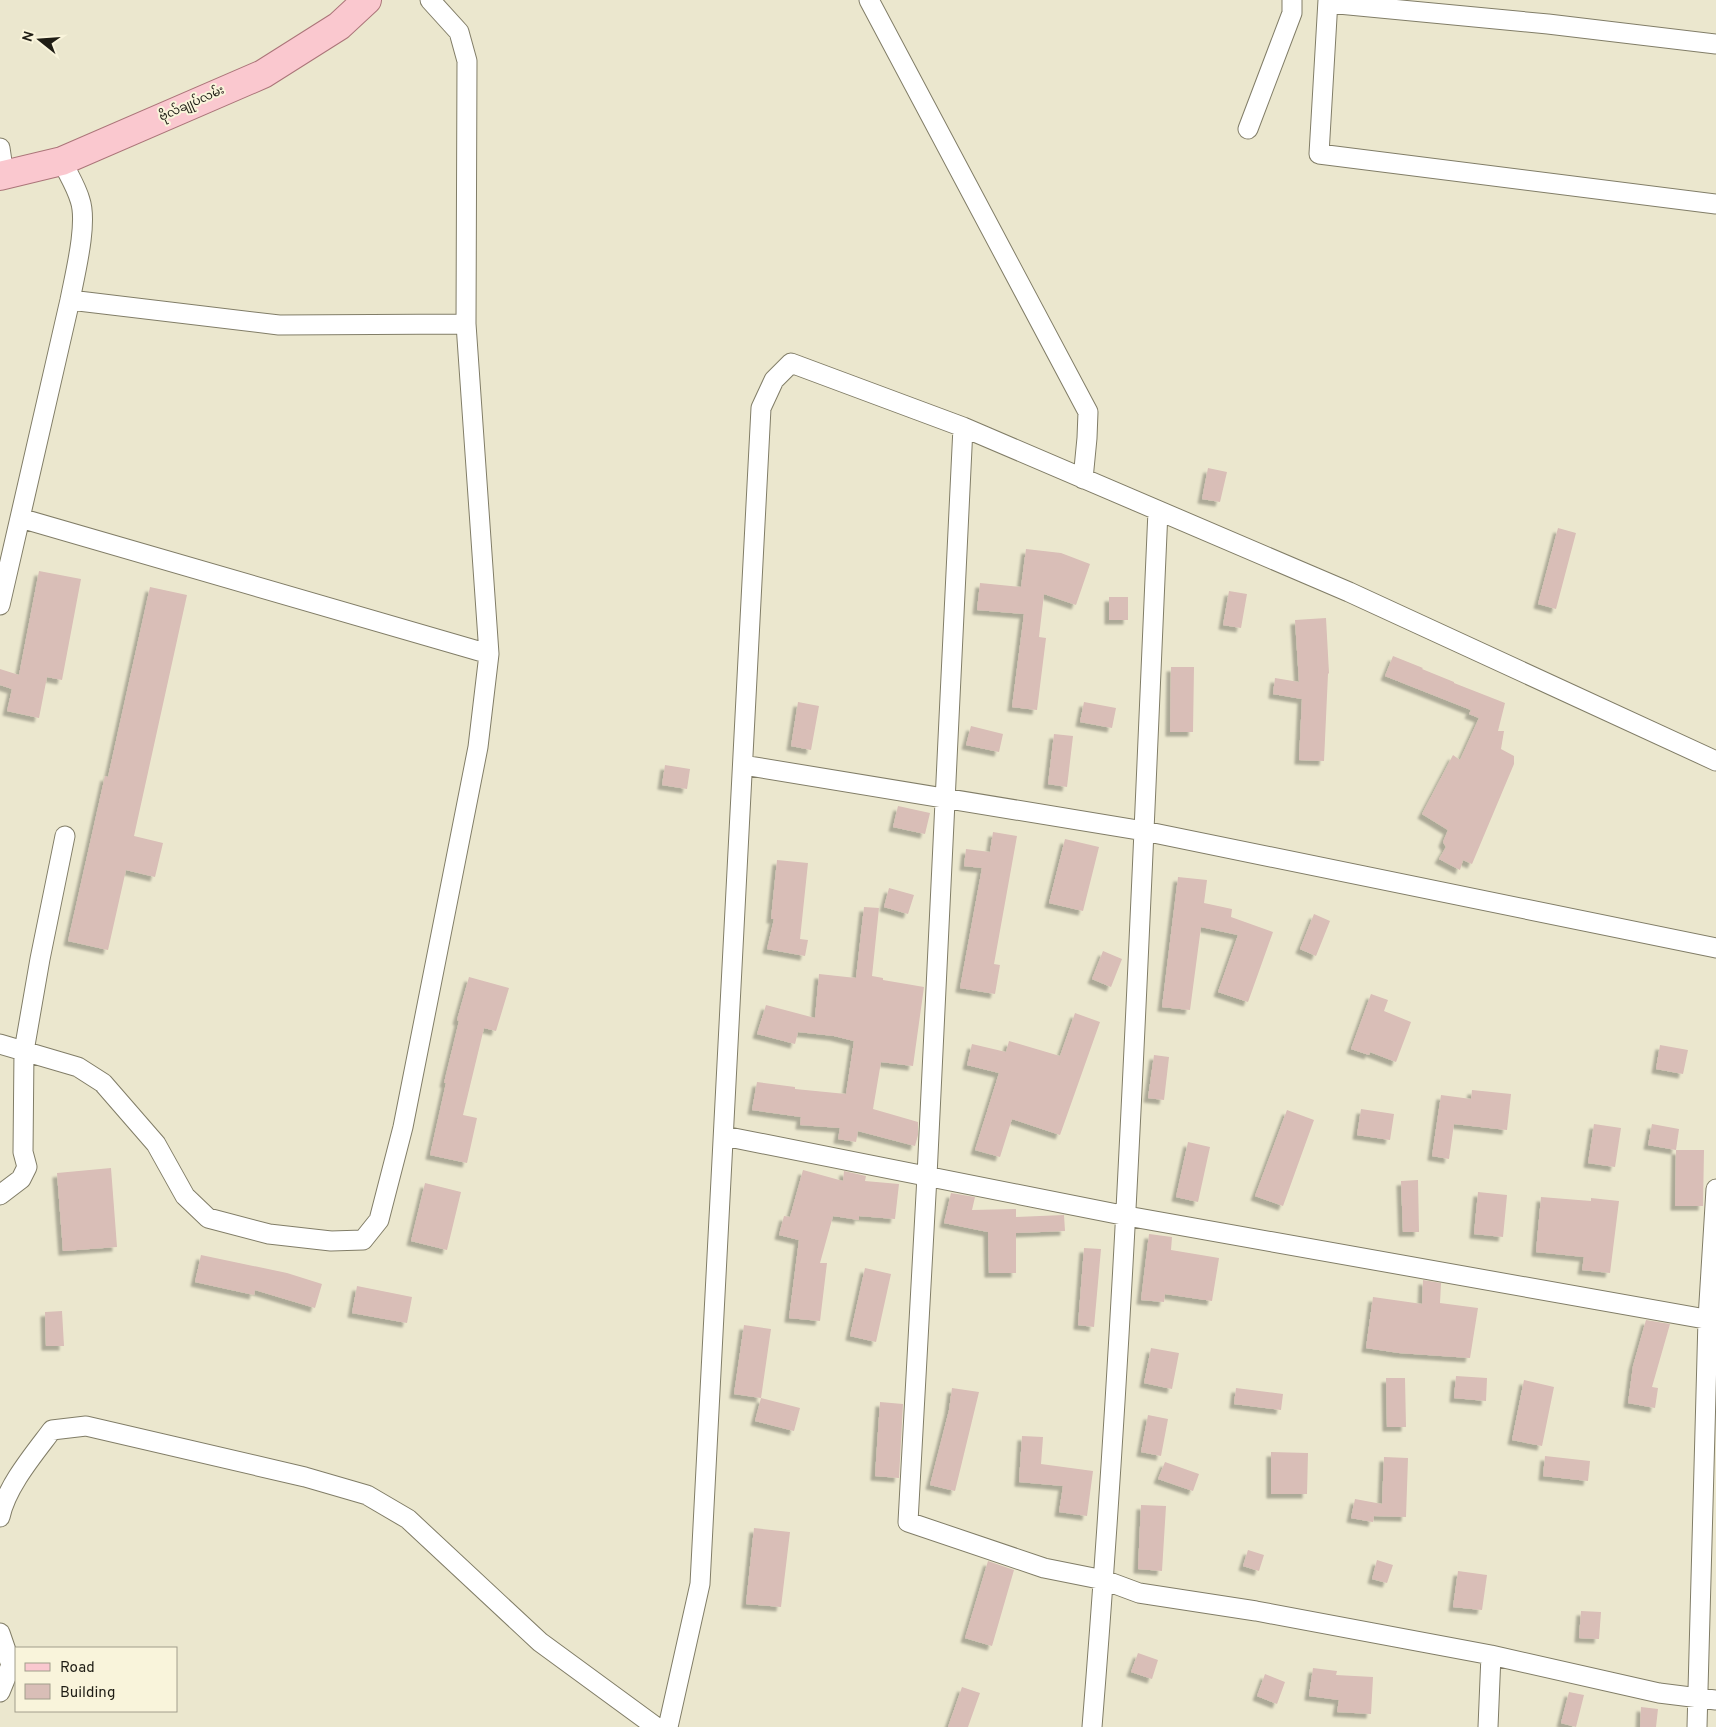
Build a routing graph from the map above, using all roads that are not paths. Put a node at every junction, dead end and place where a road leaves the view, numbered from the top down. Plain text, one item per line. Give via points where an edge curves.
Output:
1 (367, 0) edge
2 (430, 0) edge
3 (869, 0) edge
4 (1292, 0) edge
5 (1328, 2) edge
6 (1716, 44) edge
7 (1248, 129) dead end
8 (0, 148) edge
9 (62, 161) junction
10 (2, 175) edge
11 (1716, 204) edge
12 (70, 300) junction
13 (466, 324) junction
14 (963, 427) junction
15 (1084, 479) junction
16 (1158, 510) junction
17 (20, 518) junction
18 (0, 604) edge
19 (489, 654) junction
20 (1716, 762) edge
21 (743, 766) junction
22 (945, 799) junction
23 (1144, 831) junction
24 (65, 836) dead end
25 (1716, 948) edge
26 (0, 1044) edge
27 (24, 1051) junction
28 (724, 1136) junction
29 (927, 1176) junction
30 (1716, 1189) edge
31 (0, 1195) edge
32 (1127, 1216) junction
33 (1712, 1320) edge
34 (0, 1517) edge
35 (1104, 1580) junction
36 (0, 1633) edge
37 (1491, 1655) junction
38 (0, 1692) edge
39 (1697, 1697) junction
40 (1716, 1700) edge
41 (656, 1727) edge
42 (668, 1727) edge
43 (1092, 1727) edge
44 (1488, 1727) edge
45 (1697, 1727) edge

1 - 9 main road, ဗိုလ်ချုပ်လမ်း via 339,26 262,74
2 - 13 street via 459,32 467,61
3 - 15 street via 1088,412
4 - 7 street via 1292,13
5 - 6 street
5 - 11 street via 1320,154
8 - 10 street
9 - 10 main road, ဗိုလ်ချုပ်လမ်း
9 - 12 street via 80,201 82,222
12 - 13 street via 279,325
12 - 17 street
13 - 19 street
14 - 15 street
14 - 21 street via 791,363 774,380 761,408
14 - 22 street
15 - 16 street
16 - 20 street via 1349,592
16 - 23 street
17 - 18 street
17 - 19 street
19 - 27 street via 478,747 403,1126 379,1220 363,1240 331,1241 269,1234 208,1218 185,1196 156,1144 103,1083 78,1067
21 - 22 street
21 - 28 street
22 - 23 street
22 - 29 street
23 - 25 street
23 - 32 street
24 - 27 street
26 - 27 street
27 - 31 street via 23,1152 27,1167 21,1179
28 - 29 street
28 - 42 street via 700,1584
29 - 32 street
29 - 35 street via 908,1522 1044,1568
30 - 33 street
32 - 33 street
32 - 35 street
33 - 39 street
34 - 41 street via 2,1507 25,1466 52,1430 86,1426 305,1477 367,1495 408,1518 540,1642
35 - 37 street via 1139,1593 1256,1610
35 - 43 street
36 - 38 street via 11,1665
37 - 39 street via 1659,1692
37 - 44 street
39 - 40 street
39 - 45 street

